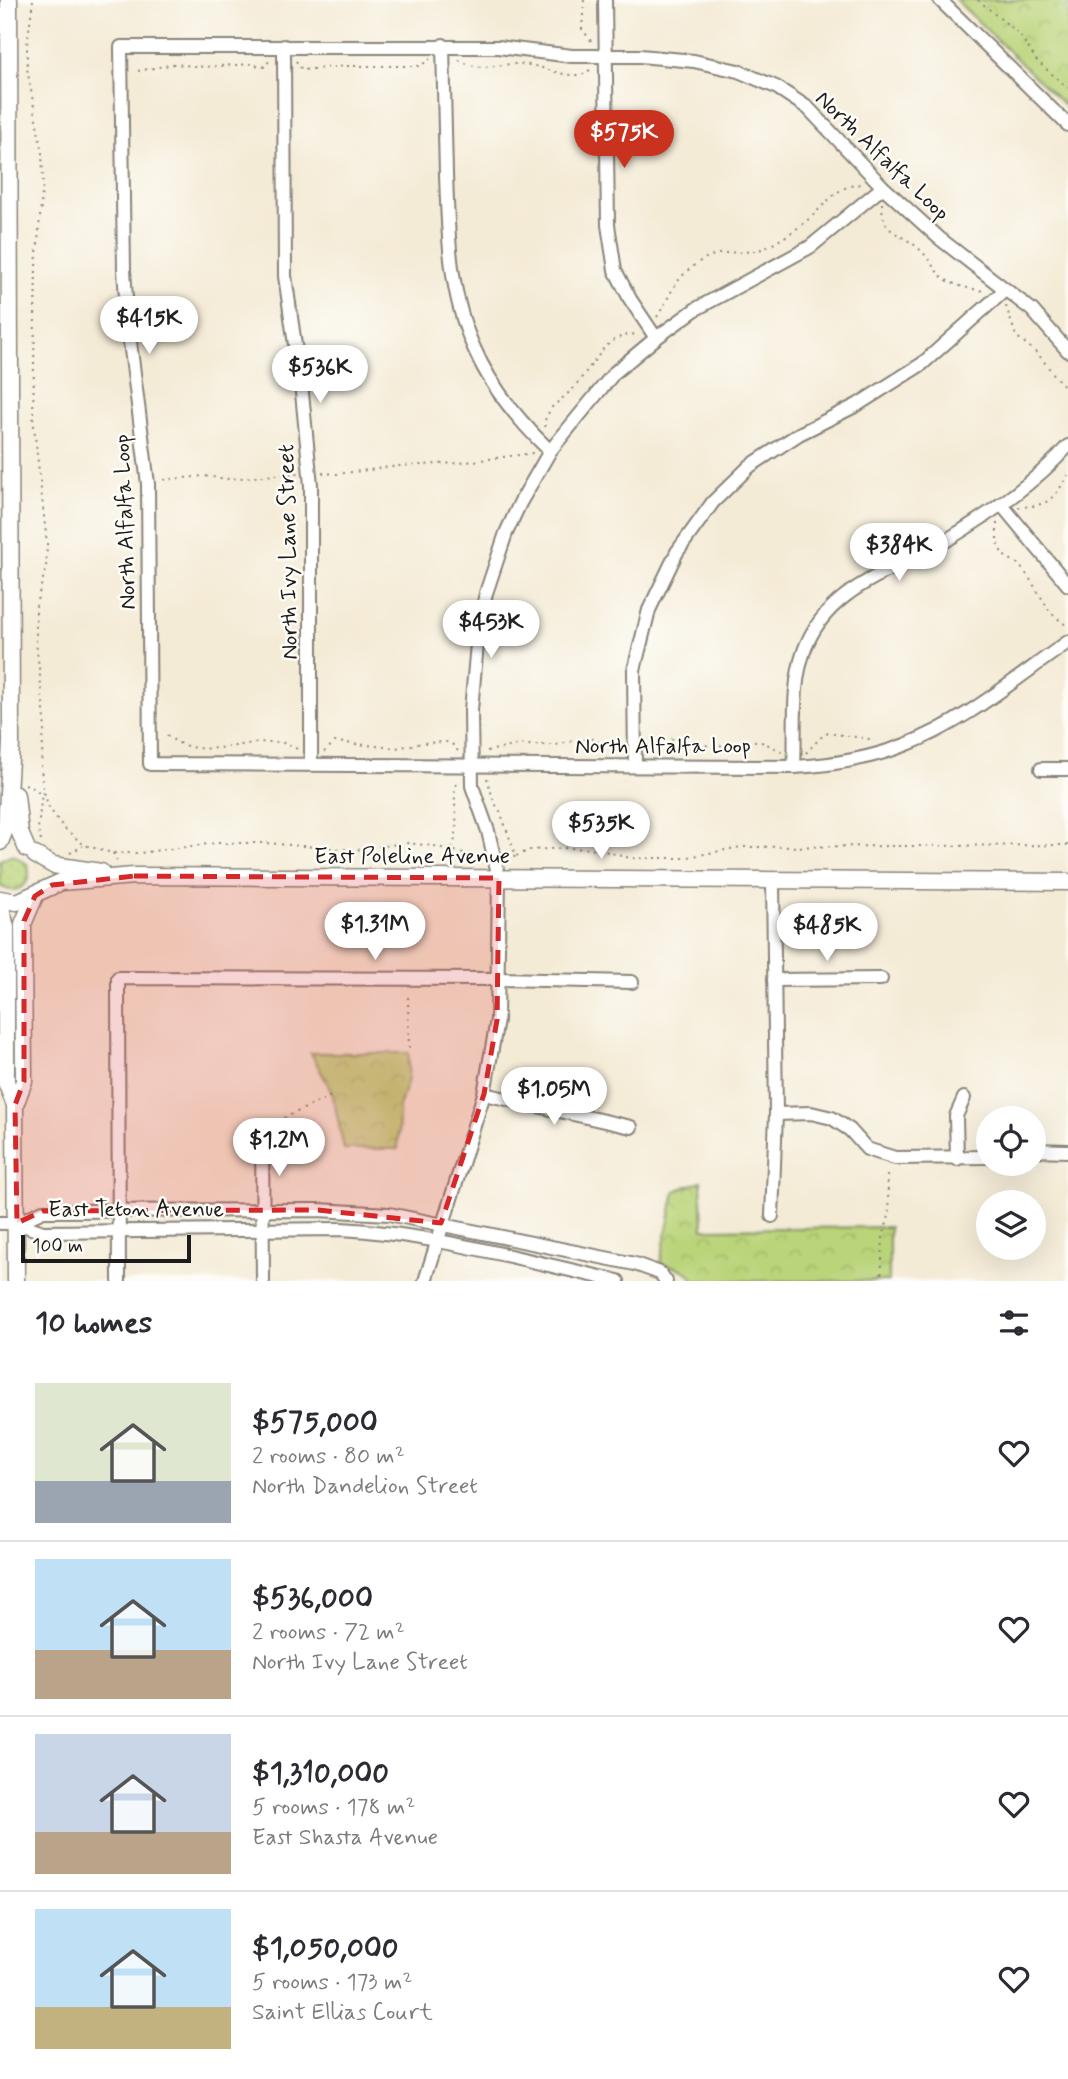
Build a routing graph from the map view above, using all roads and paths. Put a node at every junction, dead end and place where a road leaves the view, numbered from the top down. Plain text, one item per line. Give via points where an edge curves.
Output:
1 (9, 0) edge
2 (33, 0) edge
3 (584, 0) edge
4 (606, 0) edge
5 (940, 0) edge
6 (978, 0) edge
7 (592, 43) dead end
8 (284, 46) junction
9 (443, 46) junction
10 (605, 55) junction
11 (270, 59) dead end
12 (295, 59) dead end
13 (430, 59) dead end
14 (457, 59) dead end
15 (592, 68) dead end
16 (138, 71) dead end
17 (1068, 88) edge
18 (1068, 125) edge
19 (863, 184) dead end
20 (883, 187) junction
21 (882, 203) dead end
22 (5, 279) edge
23 (1005, 290) junction
24 (984, 291) dead end
25 (1007, 306) dead end
26 (659, 316) dead end
27 (637, 334) dead end
28 (656, 338) junction
29 (1068, 351) edge
30 (1068, 389) edge
31 (545, 430) dead end
32 (1068, 446) edge
33 (550, 451) junction
34 (533, 453) dead end
35 (293, 473) dead end
36 (325, 473) dead end
37 (1068, 475) edge
38 (164, 480) dead end
39 (1001, 504) junction
40 (1019, 506) dead end
41 (998, 521) dead end
42 (1068, 585) edge
43 (1067, 626) edge
44 (1068, 642) edge
45 (167, 735) dead end
46 (8, 738) edge
47 (870, 739) dead end
48 (300, 751) dead end
49 (324, 751) dead end
50 (458, 751) dead end
51 (487, 751) dead end
52 (622, 753) dead end
53 (646, 753) dead end
54 (783, 753) dead end
55 (808, 753) dead end
56 (311, 764) junction
57 (472, 765) junction
58 (635, 766) junction
59 (794, 767) junction
60 (1041, 769) dead end
61 (1068, 769) edge
62 (15, 779) junction
63 (458, 780) dead end
64 (487, 780) dead end
65 (43, 787) junction
66 (42, 794) junction
67 (0, 842) edge
68 (84, 845) junction
69 (1068, 845) edge
70 (0, 848) edge
71 (452, 849) junction
72 (36, 850) junction
73 (62, 854) dead end
74 (477, 857) dead end
75 (134, 876) junction
76 (499, 878) junction
77 (773, 881) junction
78 (1068, 882) edge
79 (38, 893) junction
80 (0, 899) edge
81 (0, 904) edge
82 (499, 979) junction
83 (881, 979) dead end
84 (774, 980) junction
85 (632, 982) dead end
86 (408, 997) dead end
87 (409, 1053) dead end
88 (484, 1094) junction
89 (332, 1095) dead end
90 (964, 1098) dead end
91 (15, 1105) junction
92 (776, 1114) junction
93 (284, 1118) dead end
94 (262, 1127) dead end
95 (631, 1127) dead end
96 (1046, 1150) edge
97 (1068, 1150) edge
98 (976, 1157) edge
99 (957, 1158) junction
100 (887, 1172) dead end
101 (262, 1210) junction
102 (118, 1212) junction
103 (772, 1216) dead end
104 (8, 1223) edge
105 (442, 1223) junction
106 (118, 1230) junction
107 (263, 1230) junction
108 (436, 1241) junction
109 (16, 1281) edge
110 (119, 1281) edge
111 (263, 1281) edge
112 (425, 1281) edge
113 (618, 1281) edge
114 (666, 1281) edge
115 (881, 1281) edge

1 - 22 main road
2 - 65 path via 27,68 43,180 33,416 47,544 36,604 45,719
3 - 7 path via 582,29
4 - 10 street
5 - 18 street
6 - 17 path via 1019,34 1037,61
8 - 9 street, North Alfalfa Loop
8 - 56 street, North Ivy Lane Street via 285,276 311,485
8 - 56 street, North Alfalfa Loop via 121,47 124,270 148,484 150,764
9 - 10 street, North Alfalfa Loop
9 - 33 street via 448,230 459,305 474,349 496,387
10 - 20 street, North Alfalfa Loop via 694,61 738,71 776,87 808,108
10 - 28 street via 608,225 615,270
11 - 16 path via 265,67 174,64
12 - 13 path via 302,70 420,66
14 - 15 path via 476,68 514,63 566,75 584,74
19 - 26 path via 835,193 813,215 767,247 723,252 701,260 675,283
20 - 23 street, North Alfalfa Loop via 939,239
20 - 28 street via 810,247 696,309
21 - 24 path via 889,229 921,250 940,276 957,286
22 - 46 main road
23 - 29 street, North Alfalfa Loop via 1032,310
23 - 58 street via 922,364 750,466 713,502 677,551 649,610 634,670
25 - 30 path via 1016,336
27 - 31 path via 625,335 604,348 573,389 551,408
28 - 33 street via 614,373
32 - 39 street
33 - 57 street via 506,533 486,593 473,672
34 - 36 path
35 - 38 path
37 - 40 path via 1045,505
39 - 42 street
39 - 59 street via 946,541 849,591 822,618 804,650 796,686
41 - 43 path via 997,543 1003,555 1018,564 1051,613
44 - 59 street, North Alfalfa Loop via 952,723 906,745 841,762
45 - 48 path via 176,742 213,749 279,741
46 - 62 main road
46 - 67 main road via 6,827
47 - 55 path via 828,733
49 - 50 path via 335,742 396,748 446,742
51 - 52 path via 592,739
53 - 54 path via 658,741 678,739 713,746 754,740
56 - 57 street, North Alfalfa Loop
57 - 58 street, North Alfalfa Loop
57 - 76 street via 472,786
58 - 59 street, North Alfalfa Loop
60 - 61 street
62 - 66 path
62 - 72 main road via 20,833
63 - 71 path via 454,788 458,826
64 - 69 path via 516,856 530,850 567,848 596,849 629,858 683,858 741,848
65 - 66 path
65 - 68 path via 49,808
66 - 72 path
68 - 71 path via 112,853 229,843 354,850 406,843
68 - 73 path
70 - 72 main road, East Poleline Avenue via 12,844
71 - 74 path
72 - 75 main road, East Poleline Avenue via 53,866
72 - 79 main road via 41,872
75 - 76 main road, East Poleline Avenue
75 - 79 main road, East Poleline Avenue via 61,882
76 - 77 main road, East Poleline Avenue
76 - 82 street
77 - 78 main road, East Poleline Avenue
77 - 84 street
79 - 80 main road, East Poleline Avenue via 17,902
79 - 91 main road via 23,924 24,1082
81 - 91 main road via 6,928 6,1082
82 - 85 street
82 - 88 street
82 - 102 street via 118,978
83 - 84 street
84 - 92 street
86 - 87 path
88 - 95 street
88 - 105 street
89 - 93 path
90 - 99 street via 956,1116
91 - 104 main road
92 - 99 street via 811,1112 832,1118 867,1149 895,1158
92 - 103 street
94 - 101 street
96 - 97 street
98 - 99 street
100 - 115 path via 890,1216 883,1237
101 - 102 street, East Teton Avenue
101 - 105 street, East Teton Avenue via 350,1211
101 - 107 street
102 - 104 street, East Teton Avenue via 43,1212
102 - 106 street
104 - 106 street, East Teton Avenue via 43,1232
104 - 109 main road
105 - 108 street
105 - 114 street, East Teton Avenue via 635,1264 660,1273
106 - 107 street, East Teton Avenue
106 - 110 street
107 - 108 street, East Teton Avenue via 376,1231
107 - 111 street
108 - 112 street
108 - 113 street, East Teton Avenue

